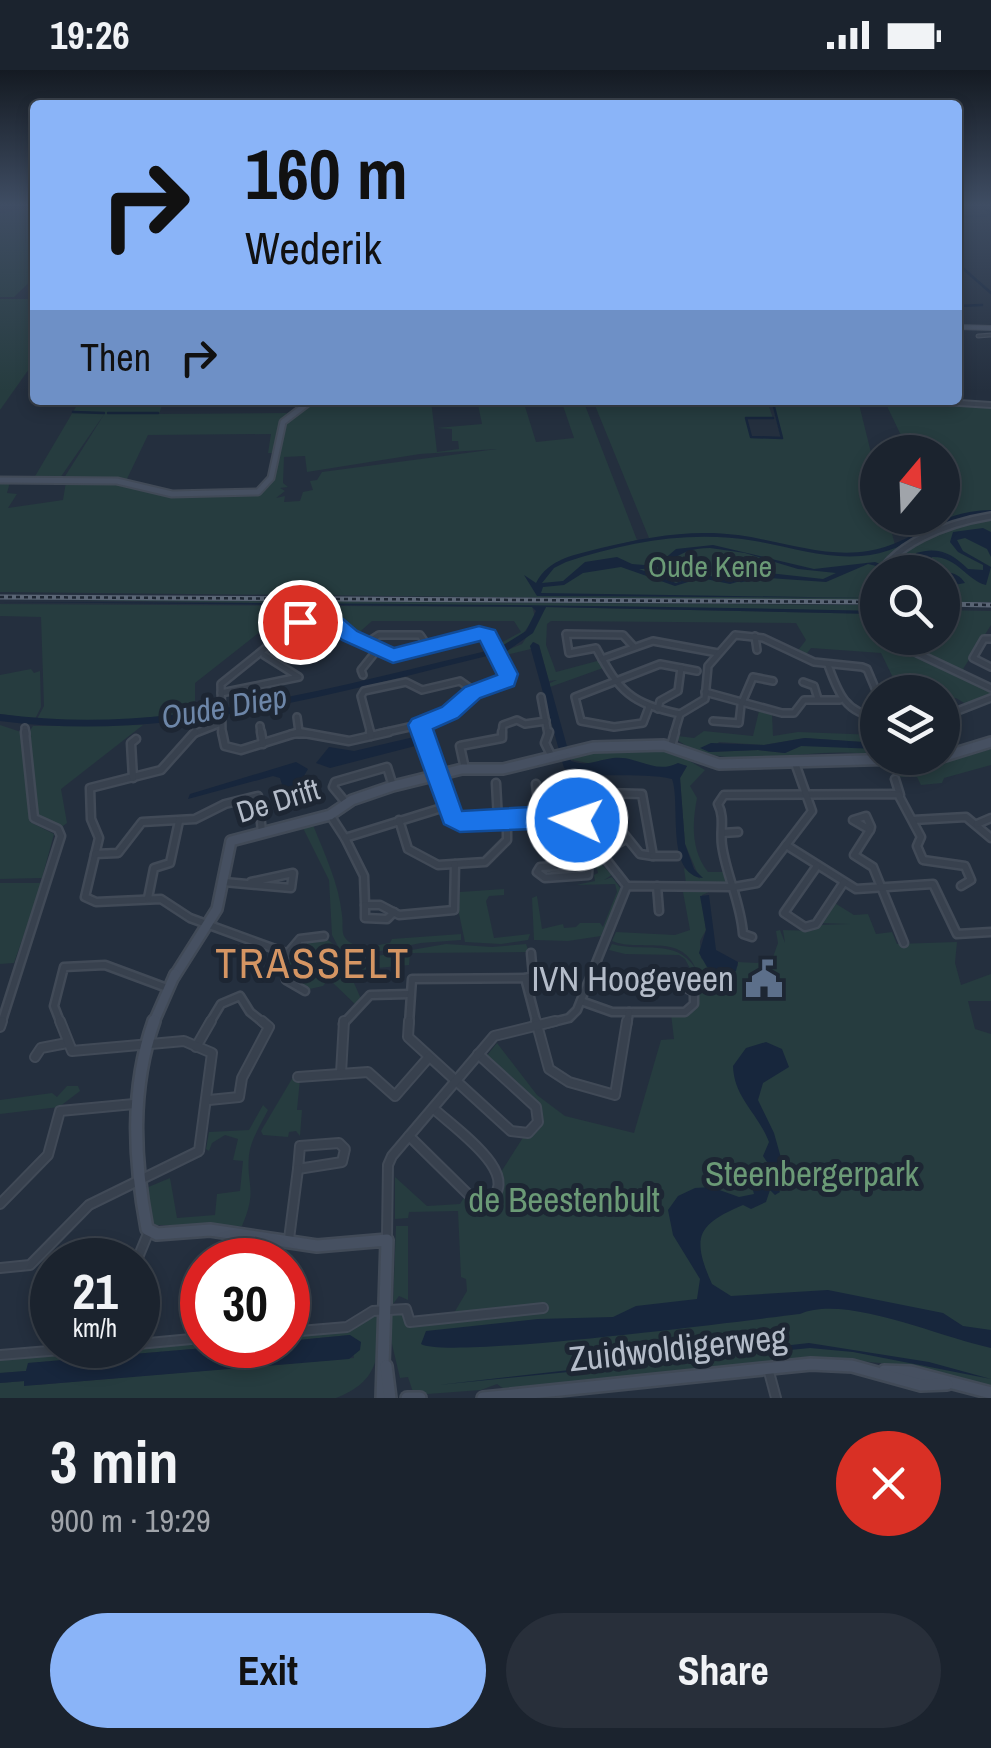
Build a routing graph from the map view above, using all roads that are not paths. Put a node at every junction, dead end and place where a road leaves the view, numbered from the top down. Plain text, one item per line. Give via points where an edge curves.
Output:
1 (962, 327) edge
2 (991, 328) edge
3 (978, 336) dead end
4 (991, 336) edge
5 (962, 403) edge
6 (303, 405) edge
7 (991, 405) edge
8 (0, 480) edge
9 (991, 516) edge
10 (901, 555) edge
11 (281, 635) junction
12 (755, 636) junction
13 (991, 639) edge
14 (298, 644) junction
15 (365, 644) junction
16 (634, 647) junction
17 (429, 648) junction
18 (377, 650) junction
19 (758, 650) dead end
20 (263, 654) junction
21 (718, 654) junction
22 (920, 655) edge
23 (602, 658) junction
24 (828, 665) junction
25 (991, 667) edge
26 (681, 668) junction
27 (697, 671) dead end
28 (363, 675) dead end
29 (870, 675) edge
30 (774, 680) dead end
31 (803, 682) dead end
32 (615, 683) junction
33 (991, 688) edge
34 (475, 692) junction
35 (706, 692) junction
36 (220, 693) junction
37 (541, 697) dead end
38 (991, 698) edge
39 (818, 699) junction
40 (743, 700) junction
41 (840, 700) junction
42 (649, 707) junction
43 (658, 709) junction
44 (960, 710) edge
45 (680, 714) junction
46 (860, 716) edge
47 (296, 718) dead end
48 (222, 720) junction
49 (546, 721) junction
50 (713, 721) dead end
51 (420, 725) junction
52 (260, 726) dead end
53 (25, 728) dead end
54 (299, 732) junction
55 (371, 736) junction
56 (136, 739) dead end
57 (990, 743) edge
58 (263, 744) junction
59 (672, 746) junction
60 (960, 752) edge
61 (552, 756) junction
62 (860, 760) edge
63 (794, 761) junction
64 (465, 769) junction
65 (438, 774) junction
66 (133, 778) junction
67 (894, 780) dead end
68 (496, 783) dead end
69 (536, 784) dead end
70 (393, 786) junction
71 (568, 792) dead end
72 (600, 792) junction
73 (807, 794) junction
74 (900, 795) junction
75 (347, 804) junction
76 (448, 806) junction
77 (330, 815) junction
78 (540, 817) junction
79 (991, 818) edge
80 (507, 819) junction
81 (179, 820) junction
82 (399, 820) junction
83 (498, 820) junction
84 (913, 820) junction
85 (977, 824) junction
86 (870, 830) dead end
87 (262, 832) junction
88 (738, 832) dead end
89 (722, 833) junction
90 (345, 838) junction
91 (627, 838) junction
92 (991, 838) edge
93 (786, 845) junction
94 (601, 852) junction
95 (95, 854) junction
96 (653, 856) junction
97 (677, 856) dead end
98 (589, 858) junction
99 (454, 864) junction
100 (817, 866) junction
101 (221, 882) junction
102 (251, 882) junction
103 (844, 882) junction
104 (627, 886) junction
105 (657, 886) junction
106 (961, 886) dead end
107 (734, 887) junction
108 (881, 887) junction
109 (148, 898) junction
110 (365, 905) junction
111 (658, 911) dead end
112 (394, 912) junction
113 (208, 924) junction
114 (991, 932) edge
115 (324, 936) dead end
116 (752, 937) dead end
117 (904, 943) dead end
118 (286, 952) junction
119 (531, 953) dead end
120 (592, 974) junction
121 (524, 978) junction
122 (170, 982) junction
123 (305, 991) dead end
124 (410, 994) junction
125 (581, 1001) junction
126 (629, 1012) junction
127 (537, 1024) junction
128 (0, 1027) edge
129 (67, 1043) junction
130 (147, 1044) junction
131 (196, 1047) junction
132 (478, 1054) junction
133 (35, 1057) dead end
134 (429, 1057) junction
135 (340, 1074) junction
136 (298, 1077) dead end
137 (456, 1081) junction
138 (209, 1100) junction
139 (134, 1104) junction
140 (433, 1108) junction
141 (409, 1136) junction
142 (298, 1169) junction
143 (141, 1179) junction
144 (0, 1204) edge
145 (149, 1231) junction
146 (146, 1238) edge
147 (262, 1238) edge
148 (289, 1238) edge
149 (387, 1240) junction
150 (310, 1245) edge
151 (0, 1268) edge
152 (542, 1308) dead end
153 (386, 1309) junction
154 (310, 1331) edge
155 (30, 1353) edge
156 (0, 1355) edge
157 (386, 1366) junction
158 (769, 1369) junction
159 (991, 1394) edge
160 (531, 1396) edge
161 (382, 1398) edge
162 (390, 1398) edge
163 (406, 1398) edge
164 (420, 1398) edge
165 (483, 1398) edge
166 (776, 1398) edge

1 - 2 street
3 - 4 street
5 - 7 street
6 - 8 street via 283,422 272,478 258,492 172,494 117,480
9 - 10 street via 937,530
11 - 14 street
11 - 15 street via 302,622 336,624
11 - 20 street
12 - 19 street
12 - 21 street via 733,636
12 - 24 street
13 - 25 street via 984,639 973,658
14 - 14 street via 309,636 320,638 306,657 294,650
15 - 17 street via 374,636 407,635 423,636
15 - 18 street
16 - 21 street via 656,641
16 - 23 street
16 - 23 street via 623,635 566,634 569,653 596,648
17 - 18 street via 393,656
17 - 34 street via 489,636 507,679
18 - 28 street
20 - 36 street via 225,680
20 - 36 street via 299,676
21 - 35 street via 708,666
22 - 33 street
23 - 32 street
24 - 29 street via 867,668
24 - 41 street
26 - 27 street
26 - 32 street via 660,664
26 - 43 street via 678,691
30 - 40 street via 752,677
31 - 39 street via 814,686
32 - 42 street via 637,705
32 - 42 street via 575,696 579,724 642,724
34 - 51 street
34 - 55 street via 460,681 422,690 406,682 364,691
35 - 40 street
35 - 45 street
36 - 48 street
37 - 49 street
38 - 44 street
39 - 40 street via 800,701 790,714 767,714
39 - 41 street
40 - 50 street via 739,723
41 - 46 street
42 - 43 street
43 - 45 street
45 - 59 street
47 - 54 street
48 - 58 street via 226,746
48 - 66 street via 198,729 161,770
49 - 61 street
49 - 64 street via 517,720 503,726 502,738 460,746
51 - 55 street
51 - 65 street
52 - 58 street
53 - 128 street via 34,818 61,834
54 - 55 street via 350,741
54 - 58 street
56 - 66 street
57 - 60 street
59 - 61 street, De Drift via 594,747
59 - 63 street via 715,763
61 - 64 street, De Drift via 504,769
62 - 63 street
63 - 73 street
64 - 65 street, De Drift
65 - 70 street, De Drift
65 - 76 street
66 - 95 street via 90,788 90,816 99,835
67 - 74 street
68 - 83 street
69 - 78 street
70 - 75 street, De Drift
70 - 75 street via 386,767 335,782
71 - 72 street
72 - 91 street via 602,807
72 - 96 street via 642,794
73 - 74 street
73 - 89 street via 724,795 718,804
73 - 93 street via 812,811
74 - 84 street
75 - 77 street, De Drift
76 - 82 street
76 - 83 street via 460,822
77 - 87 street, De Drift
77 - 90 street
78 - 80 street
78 - 94 street via 575,818
79 - 85 street
80 - 83 street
80 - 99 street via 507,840 485,862
81 - 87 street via 258,796
81 - 95 street via 142,822 118,852
81 - 109 street via 170,863 154,868
82 - 90 street
82 - 99 street via 408,849 438,866
84 - 85 street via 966,817
84 - 106 street via 923,860 969,869 970,880
85 - 92 street
86 - 108 street via 854,855 873,867
87 - 101 street, De Drift via 231,842
88 - 89 street
89 - 107 street
90 - 110 street via 364,876
91 - 94 street
91 - 96 street via 641,854
93 - 100 street
93 - 107 street via 758,883
94 - 98 street
94 - 104 street
95 - 109 street via 87,899
96 - 97 street
98 - 98 street via 540,867 538,872 545,878 588,875
99 - 112 street via 454,910
100 - 103 street
100 - 103 street via 784,913 805,927 816,924
101 - 102 street
101 - 113 street, De Drift via 218,910
102 - 102 street via 291,888 293,872
103 - 108 street via 856,889
104 - 105 street
104 - 120 street
105 - 107 street
105 - 111 street
107 - 116 street via 743,934
108 - 114 street via 932,884 957,934
108 - 117 street
109 - 113 street
110 - 112 street
110 - 112 street via 369,920
113 - 118 street
113 - 122 street, De Drift
115 - 118 street via 304,937
118 - 123 street via 284,977
119 - 121 street via 533,976
120 - 125 street
120 - 126 street via 612,981 681,982 695,994 685,1012
121 - 124 street via 412,979
121 - 127 street
122 - 129 street via 106,965 64,967 54,1006
122 - 130 street, De Drift
124 - 134 street via 408,1037
124 - 135 street via 370,995 343,1022
125 - 126 street
125 - 127 street via 569,1018
126 - 127 street via 616,1094 568,1082 549,1069
127 - 132 street via 494,1036
129 - 130 street via 74,1051
129 - 133 street via 41,1048
130 - 131 street
130 - 139 street, De Drift
131 - 138 street via 214,1056
131 - 138 street via 222,1004 240,996 269,1028 239,1097
132 - 137 street
132 - 137 street via 536,1106 535,1127 513,1133
134 - 135 street via 395,1096 368,1072
134 - 137 street
135 - 136 street
137 - 140 street
138 - 143 street via 199,1152
139 - 143 street, De Drift
139 - 144 street via 60,1111 48,1154
140 - 141 street
140 - 141 street via 498,1170 496,1196 474,1200
141 - 149 street via 388,1165
142 - 142 street via 300,1146 339,1143 345,1150 334,1166
142 - 148 street
143 - 145 street, De Drift
143 - 151 street via 90,1205 30,1265
145 - 146 street
145 - 147 street
149 - 150 street
149 - 153 street
152 - 153 street via 410,1322 406,1309
153 - 154 street via 347,1328
153 - 157 street
155 - 156 street
157 - 161 street
157 - 162 street
158 - 159 street, Zuidwoldigerweg via 832,1364
158 - 160 street, Zuidwoldigerweg
158 - 166 street
160 - 165 street, Zuidwoldigerweg
163 - 164 street

